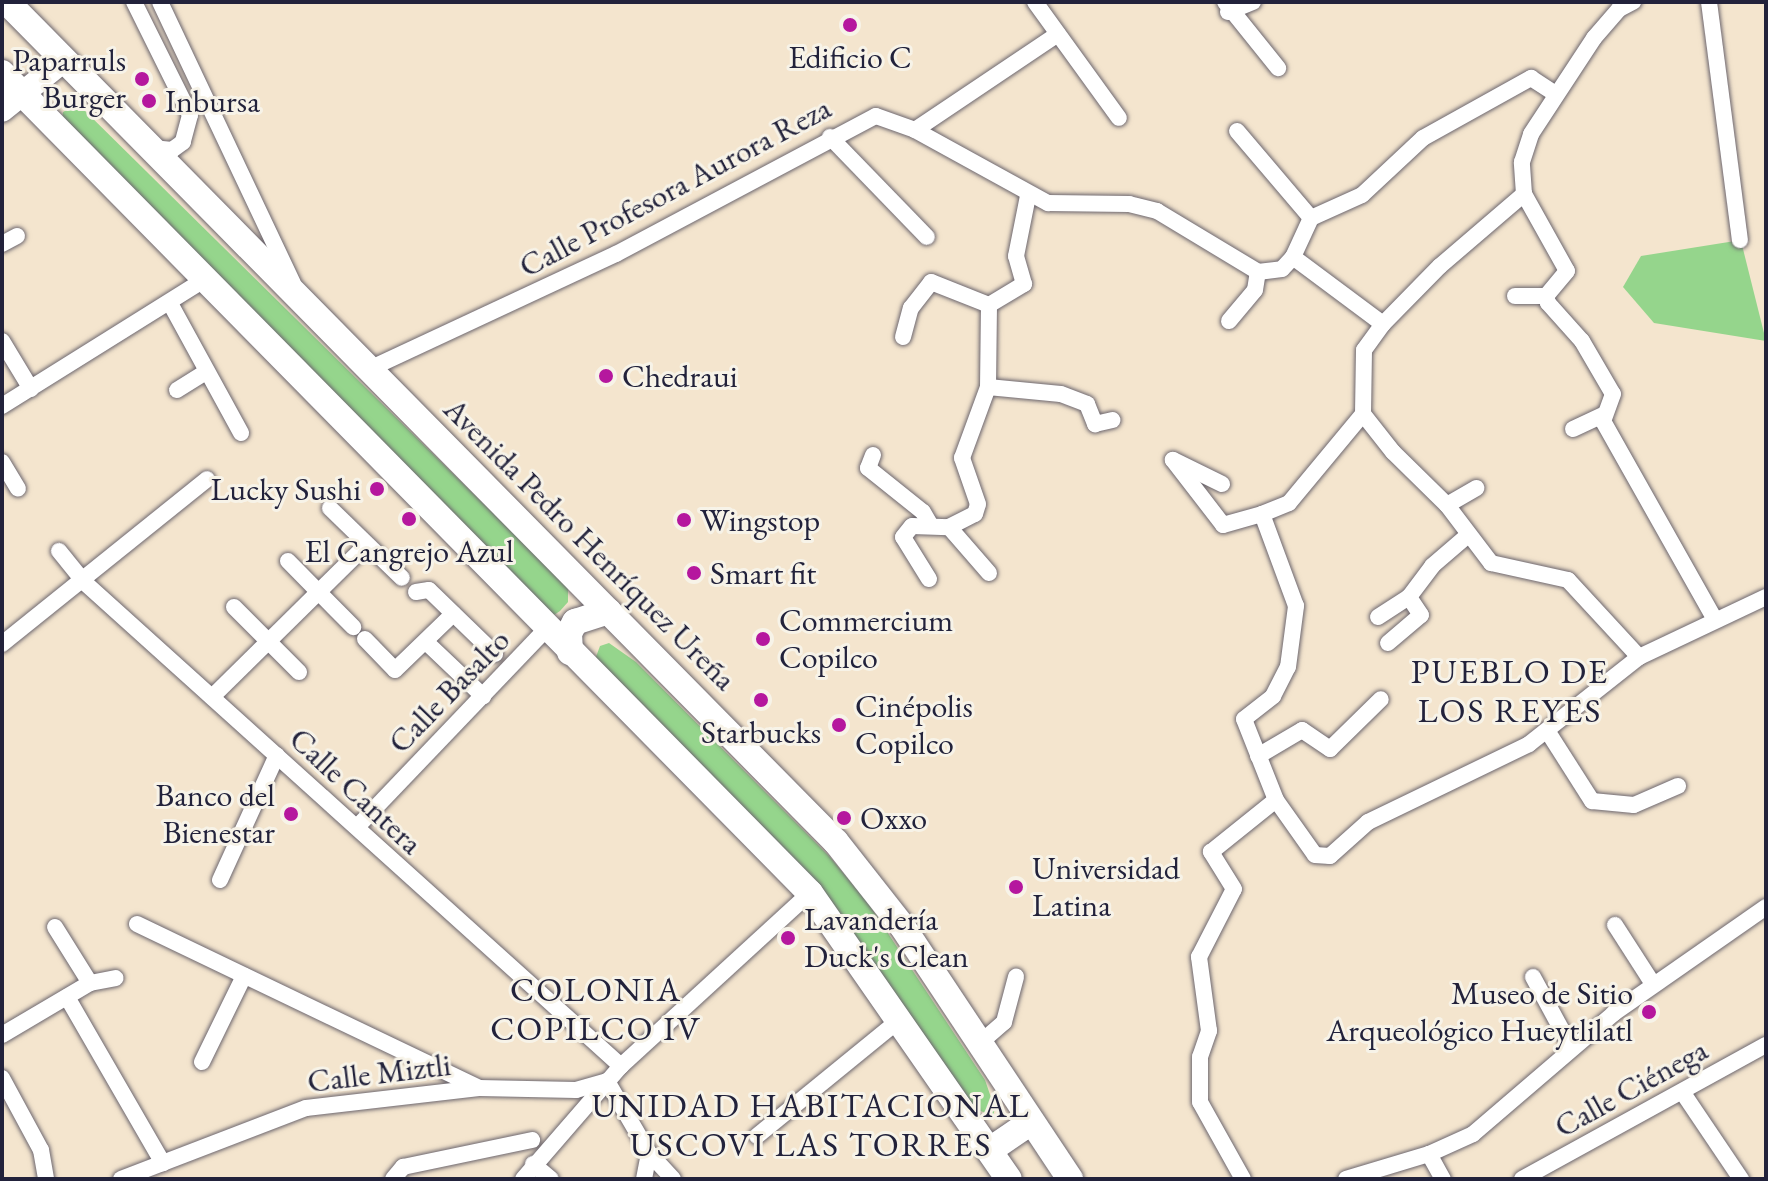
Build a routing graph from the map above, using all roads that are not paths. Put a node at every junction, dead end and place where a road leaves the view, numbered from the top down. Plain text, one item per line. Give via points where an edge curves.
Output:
1 (7, 2) edge
2 (134, 2) edge
3 (160, 2) edge
4 (1035, 2) edge
5 (1253, 2) edge
6 (1709, 2) edge
7 (1623, 4) edge
8 (1226, 7) edge
9 (1058, 34) junction
10 (64, 60) junction
11 (1278, 68) dead end
12 (2, 73) edge
13 (1556, 94) junction
14 (25, 96) junction
15 (2, 110) edge
16 (1119, 118) dead end
17 (915, 130) junction
18 (1237, 131) dead end
19 (830, 137) junction
20 (152, 148) junction
21 (1524, 194) junction
22 (1028, 196) junction
23 (1311, 218) junction
24 (927, 237) dead end
25 (1740, 240) dead end
26 (1293, 257) junction
27 (1258, 272) junction
28 (205, 279) junction
29 (1515, 296) dead end
30 (1546, 296) junction
31 (300, 298) junction
32 (171, 305) junction
33 (989, 305) junction
34 (1229, 321) dead end
35 (1383, 324) junction
36 (903, 337) dead end
37 (2, 341) edge
38 (369, 369) junction
39 (206, 372) junction
40 (988, 387) junction
41 (31, 389) junction
42 (177, 390) dead end
43 (2, 406) edge
44 (1363, 414) junction
45 (1603, 415) junction
46 (1113, 420) dead end
47 (1573, 429) dead end
48 (241, 433) dead end
49 (873, 455) dead end
50 (2, 462) edge
51 (207, 479) dead end
52 (1222, 484) dead end
53 (1477, 488) dead end
54 (18, 489) dead end
55 (1447, 505) junction
56 (330, 508) dead end
57 (1262, 514) junction
58 (931, 526) junction
59 (949, 527) junction
60 (1468, 535) junction
61 (366, 545) junction
62 (59, 551) dead end
63 (288, 561) dead end
64 (989, 573) dead end
65 (402, 578) dead end
66 (576, 578) junction
67 (929, 579) dead end
68 (84, 582) junction
69 (319, 592) junction
70 (416, 592) dead end
71 (1409, 597) junction
72 (1766, 597) edge
73 (234, 607) dead end
74 (608, 611) junction
75 (453, 614) junction
76 (1378, 617) dead end
77 (1715, 620) junction
78 (547, 628) junction
79 (4, 637) edge
80 (268, 641) junction
81 (426, 642) junction
82 (1388, 643) dead end
83 (570, 652) junction
84 (495, 654) dead end
85 (1639, 657) junction
86 (299, 672) dead end
87 (483, 696) junction
88 (212, 697) junction
89 (1381, 699) dead end
90 (1548, 732) junction
91 (277, 755) junction
92 (1258, 756) junction
93 (1678, 786) dead end
94 (1276, 800) junction
95 (357, 827) junction
96 (220, 880) dead end
97 (810, 893) junction
98 (1766, 907) edge
99 (137, 924) dead end
100 (1615, 925) dead end
101 (55, 927) dead end
102 (244, 976) junction
103 (1016, 977) dead end
104 (1533, 977) dead end
105 (116, 978) dead end
106 (90, 983) junction
107 (1653, 984) junction
108 (67, 997) junction
109 (899, 1020) junction
110 (2, 1035) edge
111 (980, 1043) junction
112 (1766, 1045) edge
113 (1571, 1047) junction
114 (202, 1062) dead end
115 (621, 1066) junction
116 (2, 1078) edge
117 (607, 1081) junction
118 (479, 1088) junction
119 (1683, 1093) junction
120 (1031, 1122) junction
121 (757, 1136) dead end
122 (532, 1140) dead end
123 (990, 1150) junction
124 (649, 1153) junction
125 (1429, 1154) junction
126 (163, 1163) junction
127 (533, 1164) junction
128 (1526, 1178) edge
129 (46, 1179) edge
130 (121, 1179) edge
131 (393, 1179) edge
132 (523, 1179) edge
133 (551, 1179) edge
134 (644, 1179) edge
135 (673, 1179) edge
136 (1009, 1179) edge
137 (1070, 1179) edge
138 (1243, 1179) edge
139 (1346, 1179) edge
140 (1443, 1179) edge
141 (1741, 1179) edge

1 - 10 main road, Avenida Pedro Henríquez Ureña
2 - 20 street via 190,115 183,142 172,150
3 - 31 street
4 - 9 street
5 - 8 street
6 - 25 street
7 - 13 street
8 - 11 street
9 - 16 street
9 - 17 street
10 - 14 street
10 - 20 main road, Avenida Pedro Henríquez Ureña
12 - 14 main road
13 - 21 street via 1531,134 1522,162
13 - 23 street via 1531,78 1414,144 1362,195
14 - 15 street
14 - 28 main road
17 - 19 street, Calle Profesora Aurora Reza via 876,116
17 - 22 street, Calle Profesora Aurora Reza
18 - 23 street
19 - 24 street
19 - 38 street, Calle Profesora Aurora Reza via 616,254
20 - 31 main road, Avenida Pedro Henríquez Ureña
21 - 30 street via 1567,271
21 - 35 street via 1440,266
22 - 27 street, Calle Profesora Aurora Reza via 1048,203 1129,204 1157,211
22 - 33 street via 1016,256 1024,284
23 - 26 street
26 - 27 street via 1282,269
26 - 35 street
27 - 34 street via 1255,290
28 - 32 street
28 - 78 main road
29 - 30 street
30 - 45 street via 1582,341 1613,394
31 - 38 main road, Avenida Pedro Henríquez Ureña
32 - 39 street
32 - 41 street
33 - 36 street via 931,282 911,308
33 - 40 street
35 - 44 street via 1364,350
37 - 41 street
38 - 66 main road, Avenida Pedro Henríquez Ureña
39 - 42 street
39 - 48 street
40 - 46 street via 1061,394 1087,404 1095,424
40 - 59 street via 962,458 978,504 968,520
41 - 43 street
44 - 55 street
44 - 57 street via 1289,503
45 - 47 street
45 - 77 street
49 - 58 street via 868,468 923,512
50 - 54 street
51 - 68 street
52 - 57 street via 1173,460 1223,525
53 - 55 street
55 - 60 street
56 - 61 street
57 - 92 street via 1296,606 1288,667 1273,696 1244,719
58 - 59 street
58 - 67 street via 912,526 903,537
59 - 64 street
60 - 71 street via 1432,566
60 - 85 street via 1491,563 1568,580
61 - 65 street
61 - 69 street
62 - 68 street, Calle Cantera
63 - 69 street
66 - 74 main road, Avenida Pedro Henríquez Ureña
66 - 78 main road via 572,609
68 - 79 street
68 - 88 street, Calle Cantera
69 - 80 street
69 - 81 street via 395,670
70 - 75 street via 429,590
71 - 76 street
71 - 82 street via 1421,615
72 - 77 street
73 - 80 street
74 - 83 main road via 575,622 569,633
74 - 111 main road, Avenida Pedro Henríquez Ureña via 836,842 902,926
75 - 81 street
75 - 84 street
77 - 85 street
78 - 83 main road
78 - 87 street, Calle Basalto
80 - 86 street
80 - 88 street
81 - 87 street
83 - 97 main road
85 - 90 street
87 - 95 street, Calle Basalto
88 - 91 street, Calle Cantera
89 - 92 street via 1330,749 1302,730
90 - 93 street via 1592,801 1634,805
90 - 94 street via 1368,822 1330,856 1315,855
91 - 95 street, Calle Cantera
91 - 96 street
92 - 94 street
94 - 138 street via 1211,852 1234,889 1199,957 1209,1031 1200,1057 1200,1102
95 - 115 street, Calle Cantera
97 - 109 main road
97 - 115 street
98 - 107 street
99 - 102 street
100 - 107 street
101 - 106 street
102 - 114 street
102 - 118 street
103 - 111 street via 1004,1022
104 - 113 street
105 - 106 street
106 - 108 street
107 - 113 street
108 - 110 street
108 - 126 street
109 - 121 street
109 - 123 main road
111 - 120 main road, Avenida Pedro Henríquez Ureña
112 - 119 street, Calle Ciénega
113 - 125 street via 1473,1134
115 - 117 street
116 - 129 street via 41,1150
117 - 118 street, Calle Miztli via 576,1090
117 - 124 street
117 - 127 street
118 - 126 street, Calle Miztli via 306,1108
119 - 128 street, Calle Ciénega
119 - 141 street
120 - 123 main road
120 - 137 main road, Avenida Pedro Henríquez Ureña
122 - 131 street via 403,1167
123 - 136 main road
124 - 134 street
124 - 135 street
125 - 139 street
125 - 140 street
126 - 130 street, Calle Miztli
127 - 132 street
127 - 133 street

